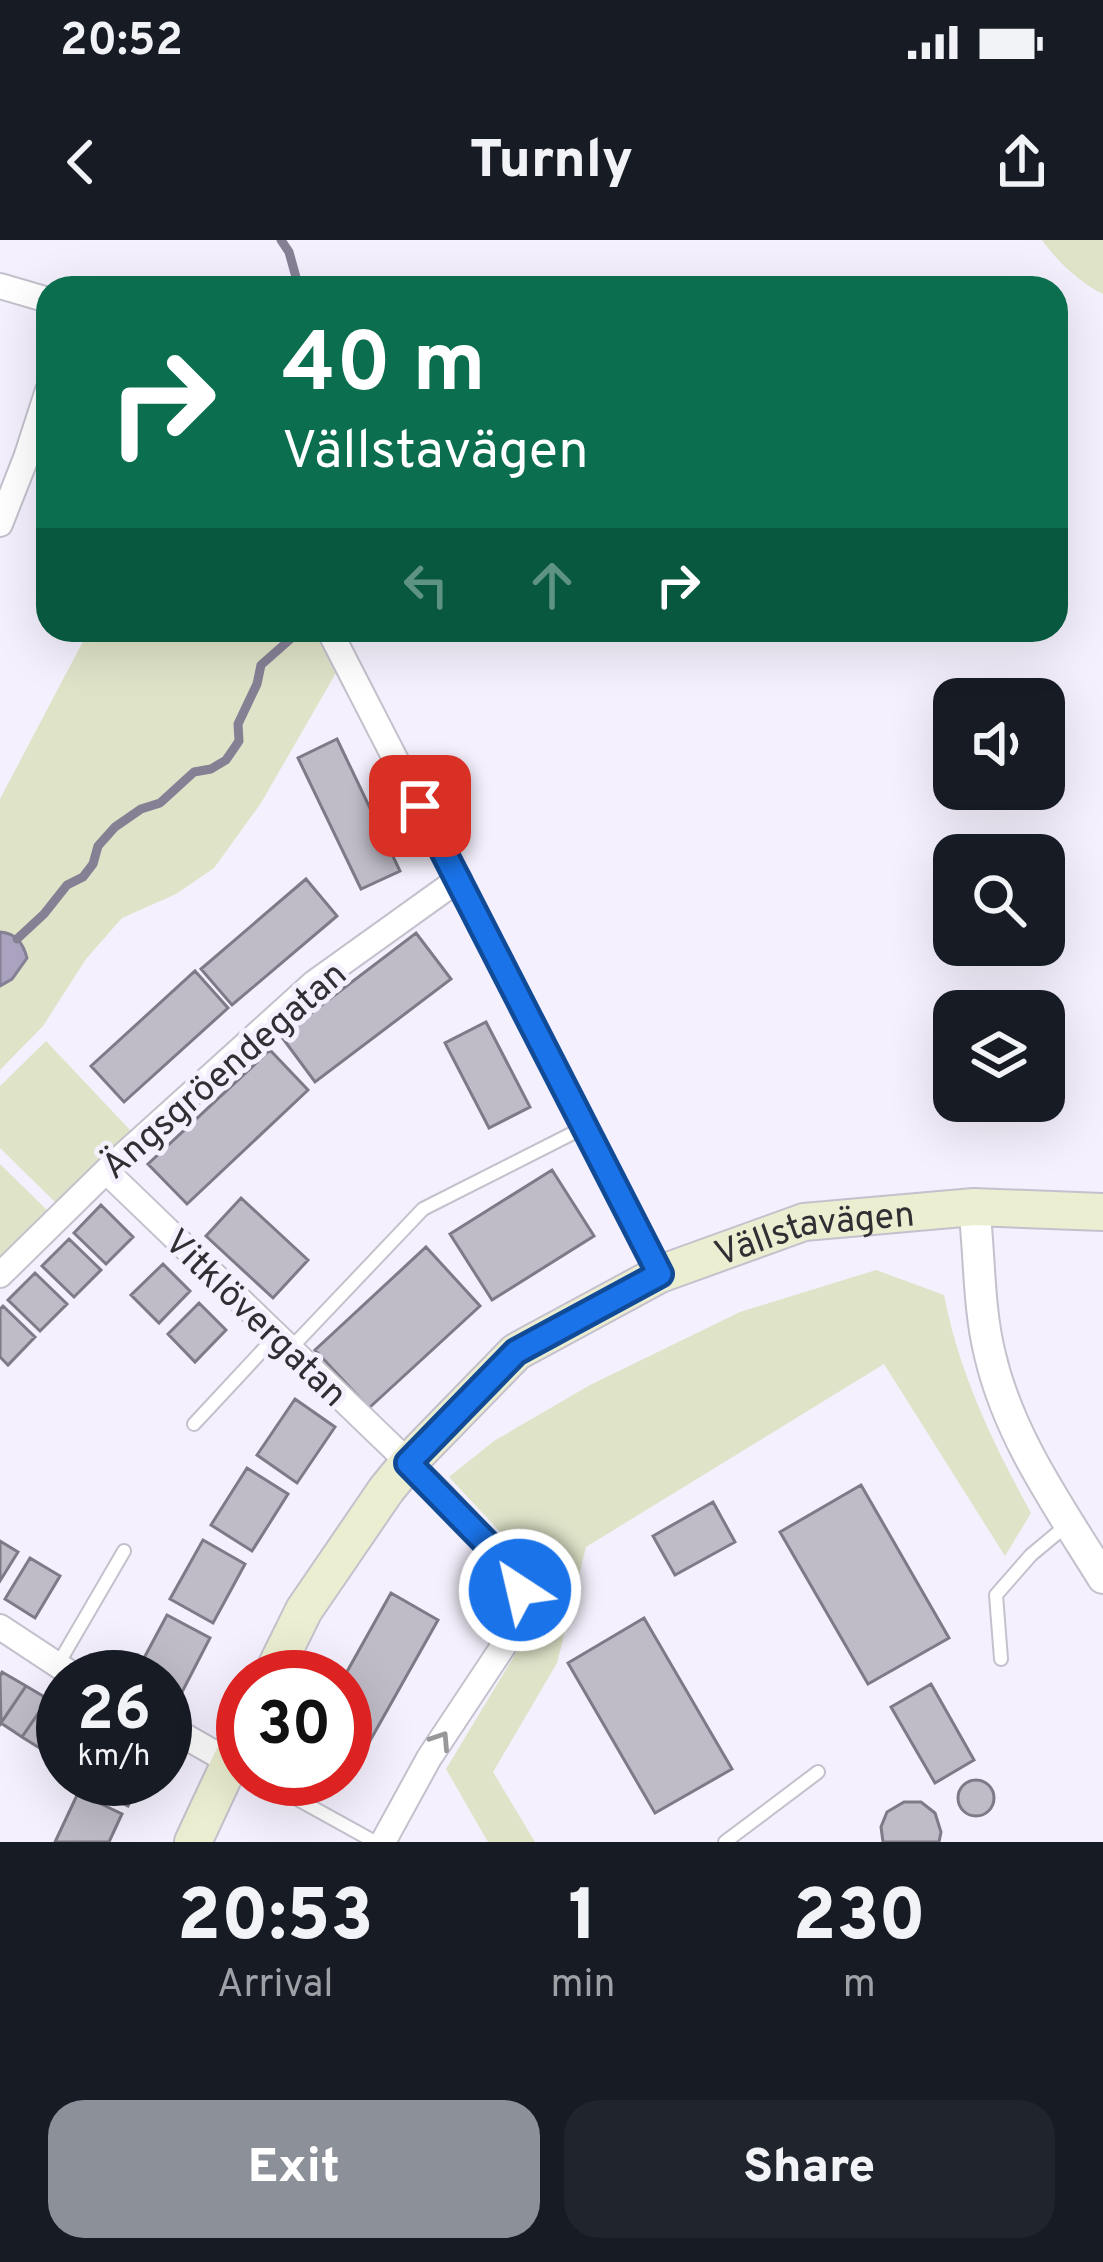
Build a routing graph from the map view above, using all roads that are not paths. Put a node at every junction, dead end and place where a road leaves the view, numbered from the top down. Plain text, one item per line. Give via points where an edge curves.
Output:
1 (0, 286) edge
2 (36, 296) edge
3 (36, 427) edge
4 (0, 524) edge
5 (335, 642) edge
6 (459, 879) junction
7 (585, 1127) junction
8 (106, 1171) junction
9 (974, 1207) junction
10 (1103, 1213) edge
11 (660, 1274) junction
12 (0, 1275) edge
13 (282, 1343) junction
14 (194, 1424) dead end
15 (408, 1463) junction
16 (1068, 1524) junction
17 (124, 1552) dead end
18 (1103, 1578) edge
19 (0, 1628) edge
20 (77, 1650) edge
21 (284, 1650) edge
22 (36, 1652) edge
23 (1001, 1659) dead end
24 (818, 1772) dead end
25 (216, 1805) edge
26 (319, 1806) edge
27 (193, 1842) edge
28 (379, 1842) edge
29 (725, 1842) edge

1 - 2 street
3 - 4 street
5 - 6 street
6 - 7 street
6 - 8 street, Ängsgröendegatan via 314,983
7 - 11 street
7 - 13 lane via 423,1209
8 - 12 street, Ängsgröendegatan
8 - 13 street, Vitklövergatan
9 - 10 main road, Vällstavägen
9 - 11 main road, Vällstavägen via 804,1222
9 - 16 street via 984,1325 1002,1399
11 - 15 main road, Vällstavägen via 516,1352
13 - 14 lane
13 - 15 street, Vitklövergatan
15 - 21 main road, Vällstavägen
28 -> 15 street, Vitklövergatan via 514,1630 520,1590 501,1558
16 - 18 street
16 - 23 lane via 996,1595
17 - 20 lane
19 - 22 street
24 - 29 lane
25 - 27 main road
26 - 28 lane

